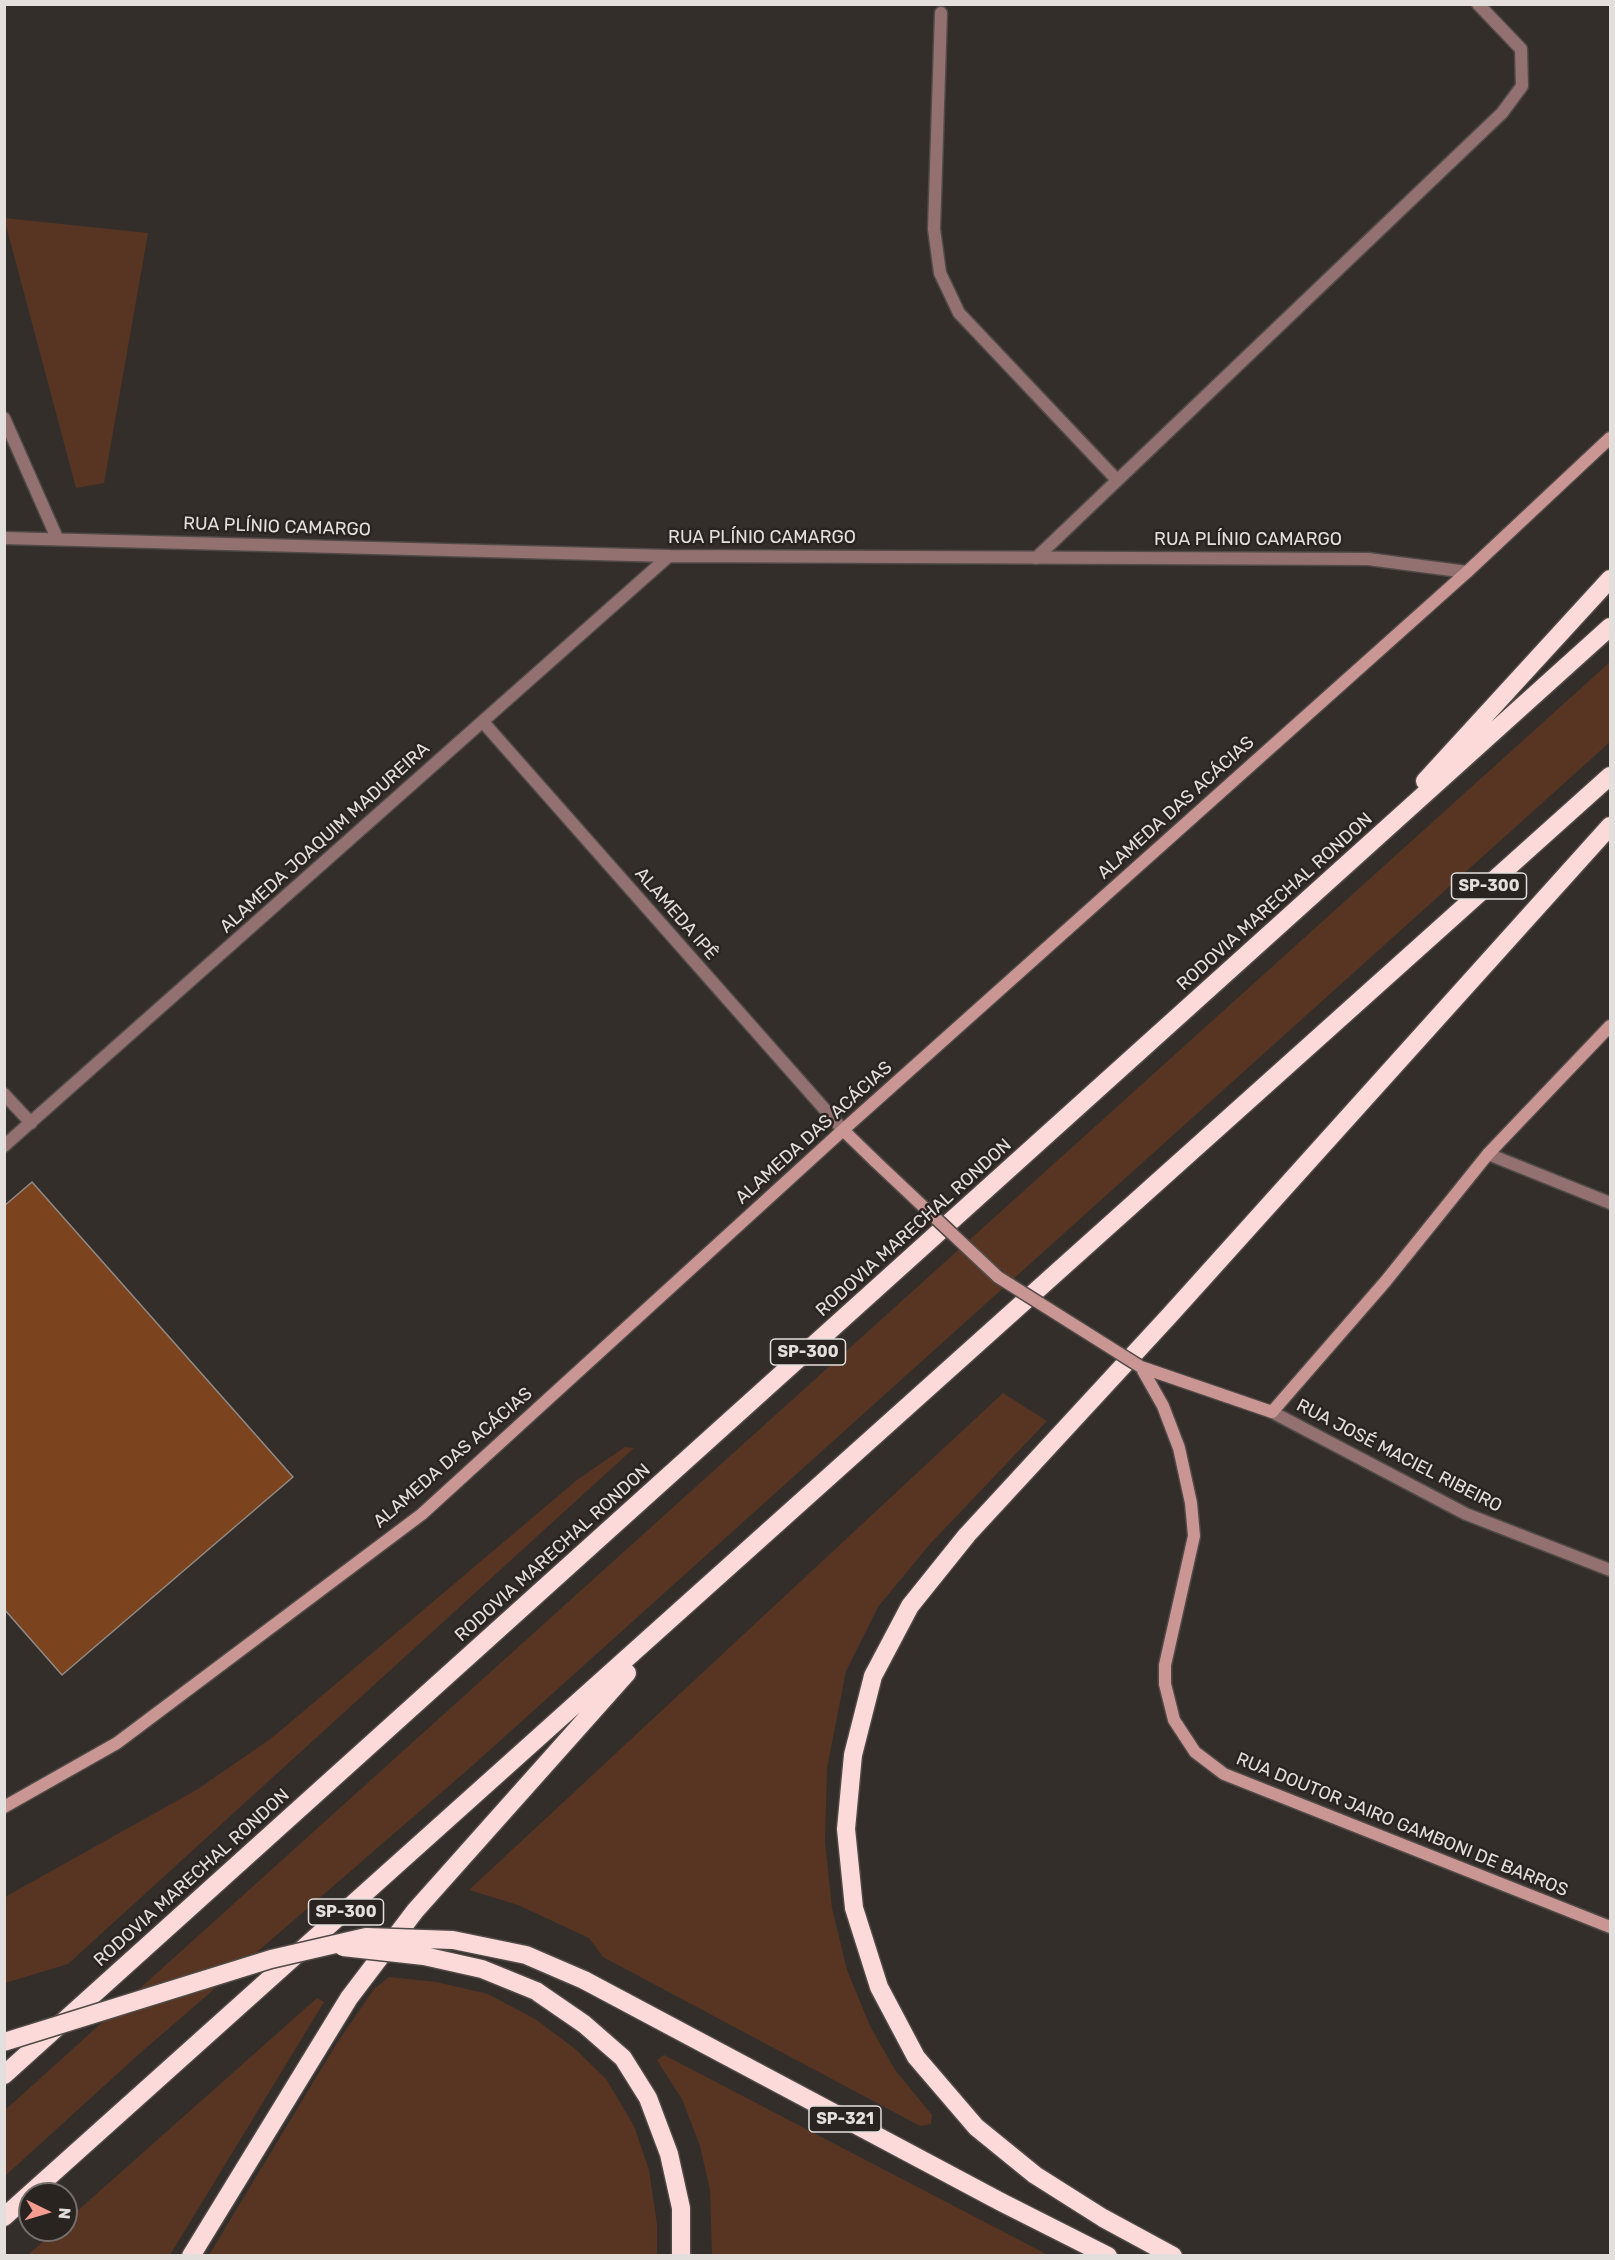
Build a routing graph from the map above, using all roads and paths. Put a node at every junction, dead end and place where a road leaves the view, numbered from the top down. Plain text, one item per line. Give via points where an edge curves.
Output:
1 (1478, 4) edge
2 (941, 13) dead end
3 (4, 417) edge
4 (1611, 438) edge
5 (1117, 480) junction
6 (4, 538) edge
7 (57, 538) junction
8 (669, 556) junction
9 (1036, 558) junction
10 (1467, 572) junction
11 (1611, 579) edge
12 (1611, 627) edge
13 (483, 722) junction
14 (1611, 776) edge
15 (1611, 826) edge
16 (1349, 865) junction
17 (1611, 1026) edge
18 (4, 1094) edge
19 (31, 1123) junction
20 (843, 1130) junction
21 (4, 1146) edge
22 (1488, 1154) junction
23 (1611, 1203) edge
24 (1141, 1367) junction
25 (1272, 1412) junction
26 (1611, 1570) edge
27 (687, 1607) junction
28 (4, 1807) edge
29 (1611, 1927) edge
30 (329, 1946) junction
31 (4, 2042) edge
32 (4, 2075) edge
33 (4, 2217) edge
34 (191, 2256) edge
35 (681, 2256) edge
36 (1108, 2256) edge
37 (1173, 2256) edge

1 - 5 street via 1521,49 1522,86 1502,113
2 - 5 street via 934,229 940,273 959,313
3 - 7 street
4 - 10 main road, ALAMEDA DAS ACÁCIAS
5 - 9 street
6 - 7 street, RUA PLÍNIO CAMARGO
7 - 8 street, RUA PLÍNIO CAMARGO
8 - 9 street, RUA PLÍNIO CAMARGO
8 - 13 street, ALAMEDA JOAQUIM MADUREIRA
9 - 10 street, RUA PLÍNIO CAMARGO via 1368,559
10 - 20 main road, ALAMEDA DAS ACÁCIAS
11 - 16 highway
12 - 16 highway, RODOVIA MARECHAL RONDON / SP-300
13 - 19 street, ALAMEDA JOAQUIM MADUREIRA
13 - 20 street, ALAMEDA IPÊ
14 - 27 highway, SP-300
15 - 37 highway via 967,1535 910,1606 873,1676 853,1755 846,1829 854,1908 879,1987 916,2057 976,2127 1035,2175
16 - 32 highway, RODOVIA MARECHAL RONDON / SP-300
17 - 22 main road
18 - 19 street
19 - 21 street, ALAMEDA JOAQUIM MADUREIRA
20 - 24 main road, bridge via 998,1277
20 - 28 main road, ALAMEDA DAS ACÁCIAS via 422,1514 117,1743
22 - 23 street
22 - 25 main road
24 - 25 main road
24 - 29 main road, RUA DOUTOR JAIRO GAMBONI DE BARROS via 1163,1406 1179,1448 1191,1503 1194,1536 1165,1665 1165,1684 1174,1720 1195,1752 1224,1774
25 - 26 street, RUA JOSÉ MACIEL RIBEIRO via 1466,1514
27 - 33 highway, SP-300
27 - 34 highway via 415,1911 349,1998
30 - 31 highway, bridge via 271,1959
30 - 35 highway, bridge via 424,1956 482,1969 536,1991 584,2024 623,2058 648,2098 669,2154 681,2208
30 - 36 highway, SP-321, bridge via 366,1937 453,1940 526,1955 584,1980

